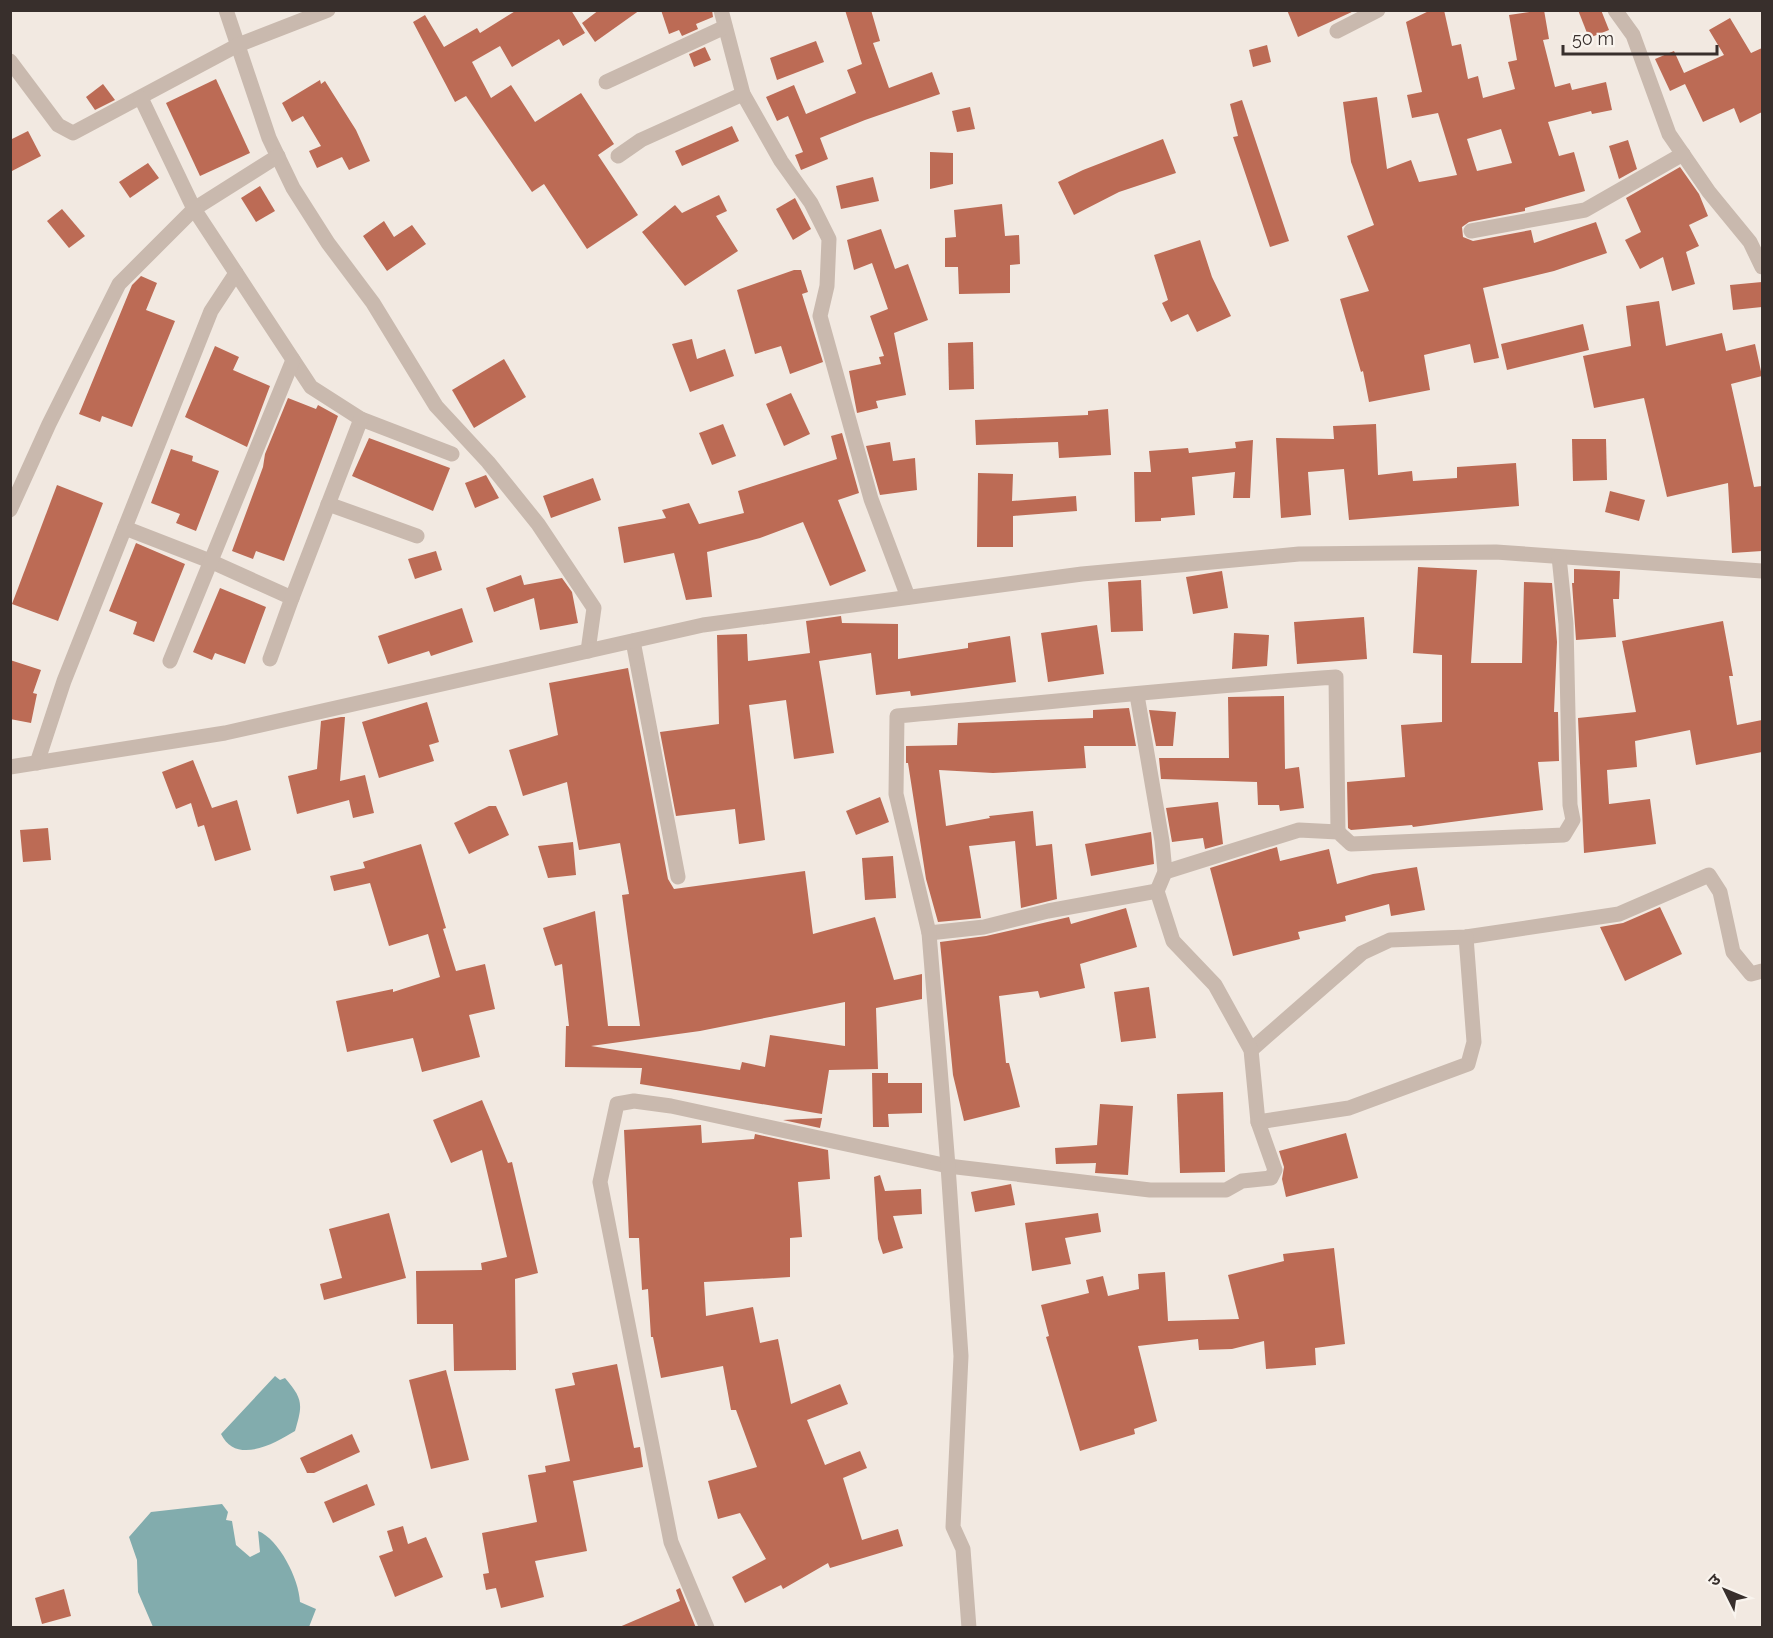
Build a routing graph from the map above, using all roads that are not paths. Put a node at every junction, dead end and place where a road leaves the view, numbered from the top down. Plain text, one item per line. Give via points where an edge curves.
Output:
1 (226, 10) edge
2 (327, 10) edge
3 (721, 10) edge
4 (1378, 10) edge
5 (1615, 10) edge
6 (725, 27) junction
7 (1337, 31) dead end
8 (238, 45) junction
9 (10, 61) edge
10 (606, 82) dead end
11 (743, 94) junction
12 (141, 98) junction
13 (1683, 154) junction
14 (278, 156) junction
15 (618, 156) dead end
16 (194, 209) junction
17 (1471, 231) dead end
18 (1756, 239) edge
19 (1762, 267) edge
20 (236, 273) junction
21 (293, 360) junction
22 (361, 419) junction
23 (452, 454) dead end
24 (328, 504) junction
25 (10, 510) edge
26 (125, 528) junction
27 (417, 536) dead end
28 (1559, 557) junction
29 (210, 561) junction
30 (1762, 571) edge
31 (908, 597) junction
32 (292, 598) junction
33 (633, 641) junction
34 (588, 651) junction
35 (270, 659) dead end
36 (170, 661) dead end
37 (1137, 695) junction
38 (37, 763) junction
39 (10, 767) edge
40 (1338, 832) junction
41 (1165, 872) junction
42 (678, 877) dead end
43 (1157, 891) junction
44 (929, 933) junction
45 (1466, 937) junction
46 (1762, 971) edge
47 (1251, 1050) junction
48 (1258, 1122) junction
49 (948, 1166) junction
50 (707, 1628) edge
51 (969, 1628) edge

1 - 8 street
2 - 8 street
3 - 6 street
4 - 7 street
5 - 13 street via 1633,35 1669,134
6 - 10 street
6 - 11 street
8 - 12 street
8 - 14 street
9 - 12 street via 58,125 73,134
11 - 15 street via 641,140
11 - 31 street via 781,161 811,203 828,239 827,286 820,316 872,499
12 - 16 street
13 - 17 street via 1585,210
13 - 18 street via 1709,192
14 - 16 street
14 - 34 street via 299,197 373,303 435,406 488,462 538,524 594,608
16 - 20 street
16 - 25 street via 119,284 48,424
18 - 19 street
20 - 21 street
20 - 26 street via 211,311
21 - 22 street via 311,387
21 - 29 street
22 - 23 street
22 - 24 street
24 - 27 street
24 - 32 street
26 - 29 street
26 - 38 street via 64,681
28 - 30 street
28 - 31 street via 1496,552 1299,554 1082,574
28 - 40 street via 1566,624 1573,820 1570,829 1564,835 1510,839 1351,844
29 - 32 street
29 - 36 street
31 - 33 street via 704,625
32 - 35 street
33 - 34 street
33 - 42 street
34 - 38 street via 225,734
37 - 40 street via 1336,677
37 - 41 street
37 - 44 street via 897,716 896,794
38 - 39 street
40 - 41 street via 1299,830
41 - 43 street
43 - 44 street via 1048,910 984,927
43 - 47 street via 1173,942 1215,985
44 - 49 street
45 - 46 street via 1619,914 1708,875 1720,892 1732,952 1751,974
45 - 47 street via 1390,940 1362,953
45 - 48 street via 1474,1042 1468,1064 1349,1108
47 - 48 street
48 - 49 street via 1275,1170 1272,1178 1242,1181 1226,1190 1150,1190
49 - 50 street via 671,1106 634,1101 617,1104 600,1182 671,1542
49 - 51 street via 961,1356 953,1527 963,1549

